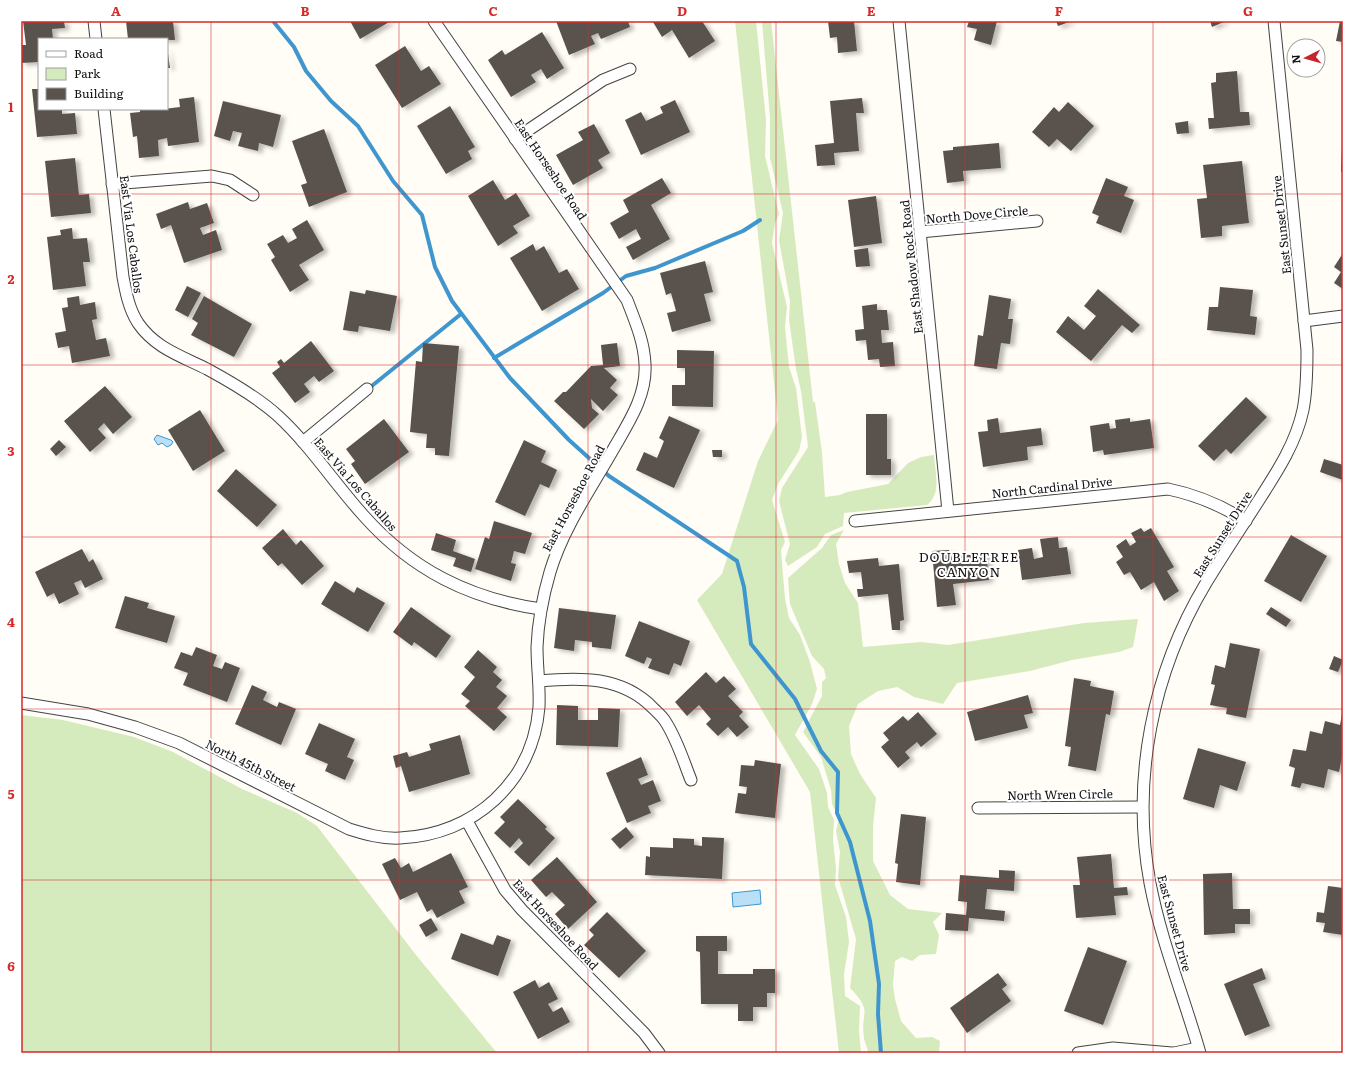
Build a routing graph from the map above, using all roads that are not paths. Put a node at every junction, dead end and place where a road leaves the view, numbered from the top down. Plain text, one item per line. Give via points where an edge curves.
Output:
1 (94, 21) edge
2 (434, 21) edge
3 (899, 21) edge
4 (1274, 21) edge
5 (96, 38) edge
6 (630, 69) dead end
7 (104, 110) edge
8 (515, 140) junction
9 (112, 184) junction
10 (253, 194) dead end
11 (1037, 221) dead end
12 (920, 232) junction
13 (1343, 316) edge
14 (1304, 321) junction
15 (367, 389) dead end
16 (303, 442) junction
17 (948, 511) junction
18 (855, 521) dead end
19 (1246, 521) junction
20 (541, 609) junction
21 (539, 681) junction
22 (21, 703) edge
23 (692, 780) dead end
24 (1142, 807) junction
25 (978, 808) dead end
26 (467, 821) junction
27 (1199, 1050) edge
28 (659, 1053) edge
29 (1078, 1053) edge
30 (1173, 1053) edge

1 - 5 street
2 - 8 street, East Horseshoe Road
3 - 12 street, East Shadow Rock Road
4 - 14 street, East Sunset Drive
6 - 8 street via 603,80
7 - 9 street, East Via Los Caballos
8 - 20 street, East Horseshoe Road via 627,300 642,340 646,365 636,410 557,553
9 - 10 street via 212,176 230,180
9 - 16 street, East Via Los Caballos via 123,277 128,303 138,322 157,344 251,395 277,415
11 - 12 street, North Dove Circle
12 - 17 street, East Shadow Rock Road
13 - 14 street
14 - 19 street, East Sunset Drive via 1307,350 1303,410 1293,441
15 - 16 street, East Via Los Caballos
16 - 20 street, East Via Los Caballos via 364,516 394,546 417,564 446,581 490,599
17 - 18 street, North Cardinal Drive
17 - 19 street, North Cardinal Drive via 1168,489 1220,505
19 - 24 street, East Sunset Drive via 1182,628 1165,670 1149,733
20 - 21 street, East Horseshoe Road via 537,648
21 - 23 street via 587,679 617,685 634,692 665,720
21 - 26 street, East Horseshoe Road via 539,707 523,764 502,793
22 - 26 street, North 45th Street via 88,714 179,743 355,831 398,838 443,831
24 - 25 street, North Wren Circle
24 - 27 street, East Sunset Drive via 1142,830 1150,884 1160,926
26 - 28 street, East Horseshoe Road via 509,895 644,1033
27 - 30 street
29 - 30 street via 1113,1048

